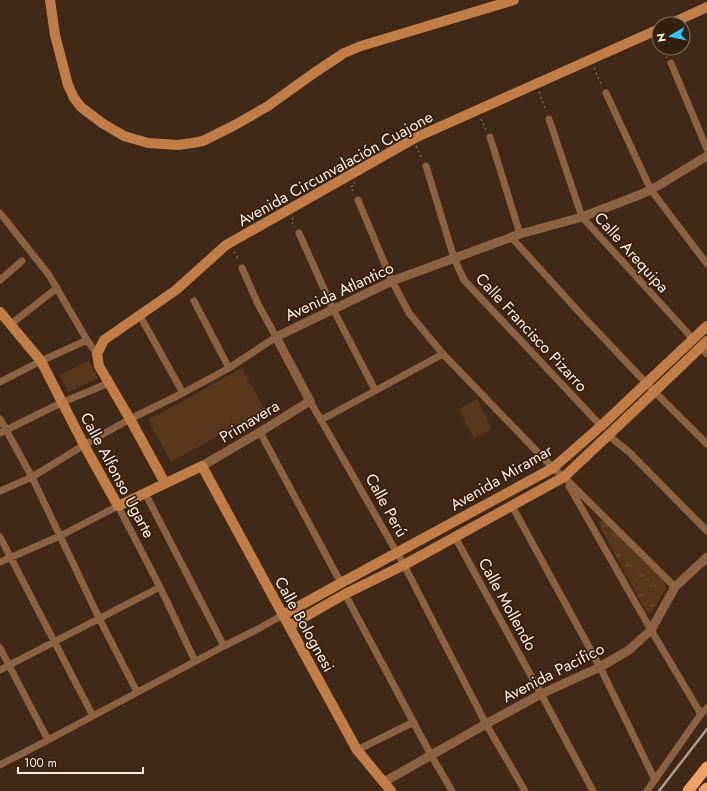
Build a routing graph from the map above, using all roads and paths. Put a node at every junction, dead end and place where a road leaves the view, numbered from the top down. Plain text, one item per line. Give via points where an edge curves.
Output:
1 (50, 0) edge
2 (514, 0) edge
3 (707, 7) edge
4 (687, 16) edge
5 (651, 33) edge
6 (666, 56) edge
7 (590, 60) junction
8 (671, 63) joint
9 (536, 84) junction
10 (606, 93) joint
11 (477, 111) junction
12 (548, 119) joint
13 (490, 137) joint
14 (413, 139) junction
15 (707, 149) edge
16 (707, 156) edge
17 (426, 166) joint
18 (345, 178) junction
19 (651, 190) junction
20 (358, 200) joint
21 (284, 212) junction
22 (0, 213) edge
23 (582, 218) junction
24 (298, 233) joint
25 (520, 234) junction
26 (511, 237) junction
27 (229, 244) junction
28 (454, 258) junction
29 (706, 260) edge
30 (22, 262) dead end
31 (242, 268) joint
32 (0, 280) edge
33 (392, 281) junction
34 (57, 288) junction
35 (194, 301) dead end
36 (333, 309) junction
37 (0, 312) edge
38 (140, 316) junction
39 (11, 324) junction
40 (707, 326) edge
41 (276, 337) junction
42 (693, 339) junction
43 (87, 340) junction
44 (705, 347) edge
45 (97, 354) junction
46 (443, 354) junction
47 (41, 361) junction
48 (229, 368) junction
49 (0, 382) edge
50 (109, 383) junction
51 (646, 383) junction
52 (375, 390) junction
53 (655, 391) junction
54 (182, 393) junction
55 (310, 401) junction
56 (63, 402) junction
57 (0, 419) edge
58 (130, 419) junction
59 (321, 420) junction
60 (600, 426) junction
61 (3, 432) edge
62 (260, 432) junction
63 (608, 435) junction
64 (707, 444) edge
65 (84, 445) junction
66 (202, 466) junction
67 (552, 468) junction
68 (32, 477) junction
69 (564, 477) junction
70 (165, 483) junction
71 (0, 491) edge
72 (145, 493) junction
73 (118, 506) junction
74 (512, 506) junction
75 (707, 531) edge
76 (60, 536) junction
77 (0, 537) edge
78 (455, 537) junction
79 (396, 553) junction
80 (10, 557) junction
81 (707, 557) edge
82 (0, 562) edge
83 (404, 565) junction
84 (341, 583) junction
85 (160, 587) junction
86 (675, 587) junction
87 (345, 594) junction
88 (282, 616) junction
89 (99, 618) junction
90 (288, 626) junction
91 (651, 630) junction
92 (54, 642) junction
93 (224, 646) junction
94 (0, 648) edge
95 (195, 661) junction
96 (10, 665) junction
97 (600, 667) junction
98 (0, 670) edge
99 (137, 692) junction
100 (542, 694) junction
101 (707, 708) edge
102 (701, 714) junction
103 (93, 716) junction
104 (414, 722) junction
105 (486, 724) junction
106 (48, 740) junction
107 (357, 750) junction
108 (431, 755) junction
109 (1, 762) edge
110 (707, 767) edge
111 (655, 780) junction
112 (384, 782) junction
113 (707, 788) edge
114 (391, 791) edge
115 (452, 791) edge
116 (525, 791) edge
117 (593, 791) edge
118 (647, 791) edge
119 (688, 791) edge
120 (704, 791) edge

1 - 2 main road via 55,35 68,85 81,107 124,136 148,143 178,145 204,141 235,125 268,106 344,53
3 - 4 main road
5 - 7 main road, Avenida Circunvalación Cuajone
6 - 8 path
7 - 9 main road, Avenida Circunvalación Cuajone
7 - 10 path
8 - 15 street
9 - 11 main road, Avenida Circunvalación Cuajone
9 - 12 path
10 - 19 street
11 - 13 path
11 - 14 main road, Avenida Circunvalación Cuajone
12 - 23 street, Calle Arequipa
13 - 25 street
14 - 17 path
14 - 18 main road, Avenida Circunvalación Cuajone
16 - 19 street, Avenida Atlantico
17 - 28 street, Calle Francisco Pizarro
18 - 20 path via 348,183 354,182 351,187
18 - 21 main road, Avenida Circunvalación Cuajone
19 - 23 street, Avenida Atlantico
19 - 29 street
20 - 33 street
21 - 24 path via 287,216 294,217 291,221
21 - 27 main road, Avenida Circunvalación Cuajone
22 - 34 street
23 - 25 street, Avenida Atlantico
23 - 42 street, Calle Arequipa
24 - 36 street
25 - 26 street, Avenida Atlantico
26 - 28 street, Avenida Atlantico
26 - 51 street
27 - 31 path via 231,247 236,246 234,252 239,260 236,263
27 - 38 main road, Avenida Circunvalación Cuajone via 176,290
28 - 33 street, Avenida Atlantico
28 - 60 street, Calle Francisco Pizarro via 464,280
30 - 32 street
31 - 41 street, Calle Perú
33 - 36 street, Avenida Atlantico
33 - 46 street via 409,313
34 - 39 street
34 - 43 street
35 - 48 street
36 - 41 street, Avenida Atlantico
36 - 52 street
37 - 39 main road, Calle Alfonso Ugarte
38 - 45 main road, Avenida Circunvalación Cuajone via 104,340
38 - 54 street
39 - 47 main road, Calle Alfonso Ugarte
40 - 42 main road, Avenida Miramar
41 - 48 street, Avenida Atlantico
41 - 55 street, Calle Perú
42 - 51 main road, Avenida Miramar
43 - 45 street
43 - 47 street
44 - 53 main road, Avenida Miramar
45 - 50 main road via 99,366
46 - 52 street
46 - 67 street
47 - 49 street
47 - 56 main road, Calle Alfonso Ugarte
48 - 54 street, Avenida Atlantico
50 - 56 street
50 - 58 main road
51 - 53 street
51 - 60 main road, Avenida Miramar
52 - 59 street
53 - 63 main road, Avenida Miramar
53 - 64 street
54 - 58 street, Avenida Atlantico
55 - 59 street, Calle Perú
55 - 62 street, Primavera
56 - 61 street
56 - 65 main road, Calle Alfonso Ugarte
57 - 61 street
58 - 65 street, Avenida Atlantico
58 - 70 main road
59 - 79 street, Calle Perú
60 - 67 main road, Avenida Miramar
61 - 68 street
62 - 66 street, Primavera
62 - 84 street
63 - 69 main road, Avenida Miramar
63 - 75 street via 629,452
65 - 68 street, Avenida Atlantico
65 - 73 main road, Calle Alfonso Ugarte
66 - 70 main road
66 - 88 main road, Calle Bolognesi
67 - 69 street
67 - 79 main road, Avenida Miramar
68 - 71 street, Avenida Atlantico
68 - 76 street
69 - 74 main road, Avenida Miramar
69 - 86 street
69 - 91 street
70 - 72 main road
72 - 73 main road
72 - 93 street
73 - 76 street
73 - 85 street, Calle Alfonso Ugarte
74 - 78 main road, Avenida Miramar
74 - 97 street
76 - 80 street
76 - 89 street
77 - 80 street
78 - 83 main road, Avenida Miramar
78 - 100 street, Calle Mollendo
79 - 83 street, Calle Perú
79 - 84 main road, Avenida Miramar
80 - 82 street
80 - 92 street
81 - 86 street, Avenida Pacifico
83 - 87 main road, Avenida Miramar
83 - 105 street, Calle Perú
84 - 88 main road, Avenida Miramar
85 - 89 street
85 - 95 street, Calle Alfonso Ugarte
86 - 91 street, Avenida Pacifico
87 - 90 main road, Avenida Miramar
87 - 104 street
88 - 90 main road, Calle Bolognesi
88 - 93 street
89 - 92 street
89 - 99 street
90 - 107 main road, Calle Bolognesi
91 - 97 street, Avenida Pacifico via 629,650
91 - 102 street
92 - 96 street
92 - 103 street
93 - 95 street
94 - 96 street
95 - 99 street
96 - 98 street
96 - 106 street
97 - 100 street, Avenida Pacifico
97 - 111 street
99 - 103 street
100 - 105 street, Avenida Pacifico
100 - 117 street, Calle Mollendo
101 - 102 street
102 - 111 street
103 - 106 street
104 - 107 street
104 - 108 street
105 - 108 street, Avenida Pacifico
105 - 116 street, Calle Perú
106 - 109 street
107 - 112 main road, Calle Bolognesi
108 - 112 street, Avenida Pacifico
108 - 115 street
110 - 119 highway
111 - 118 street
112 - 114 main road, Calle Bolognesi
113 - 120 highway

